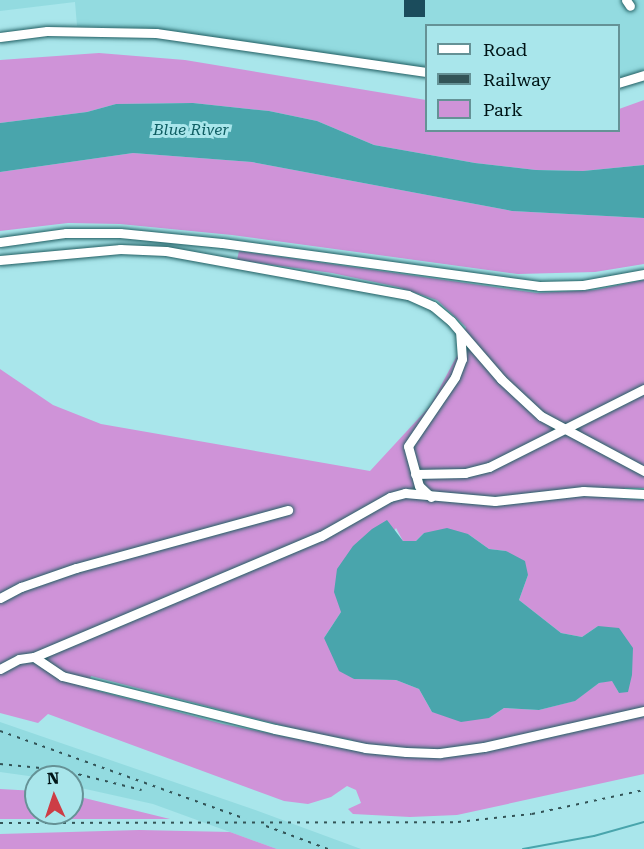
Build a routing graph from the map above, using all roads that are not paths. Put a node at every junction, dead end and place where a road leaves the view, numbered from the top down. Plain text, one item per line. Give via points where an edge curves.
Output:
1 (0, 37) edge
2 (425, 72) edge
3 (644, 75) edge
4 (620, 82) edge
5 (0, 242) edge
6 (0, 260) edge
7 (644, 274) edge
8 (460, 333) junction
9 (644, 389) edge
10 (563, 429) junction
11 (644, 471) edge
12 (415, 474) junction
13 (644, 494) edge
14 (430, 497) junction
15 (288, 510) dead end
16 (0, 598) edge
17 (34, 657) junction
18 (0, 669) edge
19 (644, 711) edge

1 - 2 lane via 47,31 156,33
3 - 4 lane
5 - 7 lane via 66,233 120,233 539,286 582,285
6 - 8 lane via 120,249 166,251 408,295 433,306
8 - 10 lane via 501,379 541,416
8 - 12 lane via 462,359 455,377 408,446
9 - 10 lane
10 - 11 lane
10 - 12 lane via 489,468 465,473
12 - 14 lane via 419,486
13 - 14 lane via 583,491 495,501
14 - 17 lane via 405,493 390,497 321,536
15 - 16 lane via 76,568
17 - 18 lane via 19,659
17 - 19 lane via 62,676 275,729 365,748 406,752 440,753 484,747

